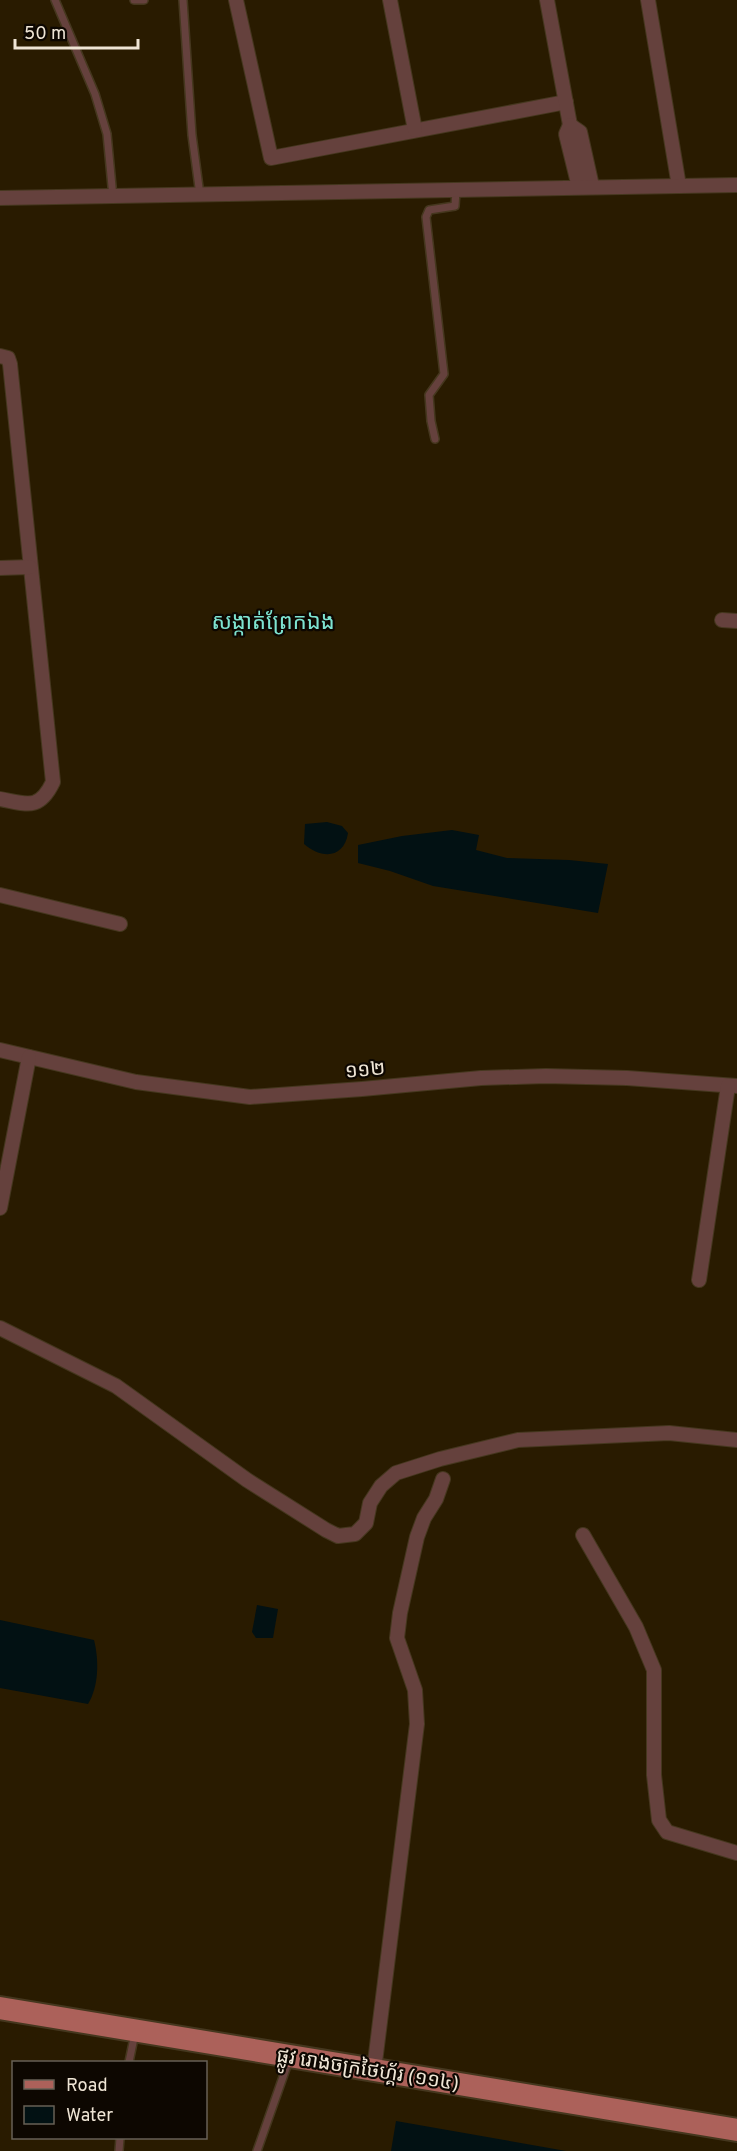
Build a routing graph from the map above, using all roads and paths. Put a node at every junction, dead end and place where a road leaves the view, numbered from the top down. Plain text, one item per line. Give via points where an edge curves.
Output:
1 (55, 0) edge
2 (135, 0) edge
3 (144, 0) edge
4 (183, 0) edge
5 (237, 0) edge
6 (390, 0) edge
7 (547, 0) edge
8 (648, 0) edge
9 (566, 102) junction
10 (415, 130) junction
11 (737, 185) edge
12 (678, 186) junction
13 (585, 187) junction
14 (456, 190) junction
15 (200, 195) junction
16 (113, 197) junction
17 (0, 198) edge
18 (0, 356) edge
19 (435, 439) dead end
20 (30, 567) junction
21 (0, 568) edge
22 (722, 620) dead end
23 (737, 621) edge
24 (0, 799) edge
25 (0, 895) edge
26 (120, 924) dead end
27 (0, 1050) edge
28 (29, 1057) junction
29 (733, 1086) edge
30 (0, 1208) edge
31 (699, 1280) dead end
32 (0, 1328) edge
33 (737, 1440) edge
34 (443, 1479) dead end
35 (583, 1535) dead end
36 (737, 1853) edge
37 (0, 2008) edge
38 (135, 2030) junction
39 (290, 2056) junction
40 (129, 2061) edge
41 (374, 2070) junction
42 (737, 2130) edge
43 (257, 2151) edge

1 - 16 lane via 95,94 107,134
2 - 3 lane
4 - 15 lane
5 - 10 street via 271,158
6 - 10 street
7 - 9 street
8 - 12 street
9 - 10 street
9 - 13 street via 570,125 580,132
11 - 12 street
12 - 13 street
13 - 14 street
14 - 15 street
14 - 19 lane via 455,206 429,210 426,217 444,374 429,394
15 - 16 street
16 - 17 street
18 - 20 street via 8,358 10,364
20 - 21 street
20 - 24 street via 53,782 46,796 29,804
22 - 23 street
25 - 26 street
27 - 28 street, ១១២
28 - 29 street, ១១២ via 136,1082 250,1097 546,1076
28 - 30 street
29 - 31 street
32 - 33 street via 116,1386 247,1480 338,1536 355,1534 366,1523 370,1503 396,1473 518,1440 669,1433
34 - 41 street via 417,1537 397,1638 415,1690 417,1724
35 - 36 street via 636,1627 654,1670 654,1774 659,1820 667,1832
37 - 38 main road, ផ្លូវ រោងចក្រថៃហ្គ័រ (១១៤)
38 - 39 main road, ផ្លូវ រោងចក្រថៃហ្គ័រ (១១៤)
38 - 40 lane
39 - 41 main road, ផ្លូវ រោងចក្រថៃហ្គ័រ (១១៤)
39 - 43 lane
41 - 42 main road, ផ្លូវ រោងចក្រថៃហ្គ័រ (១១៤)

